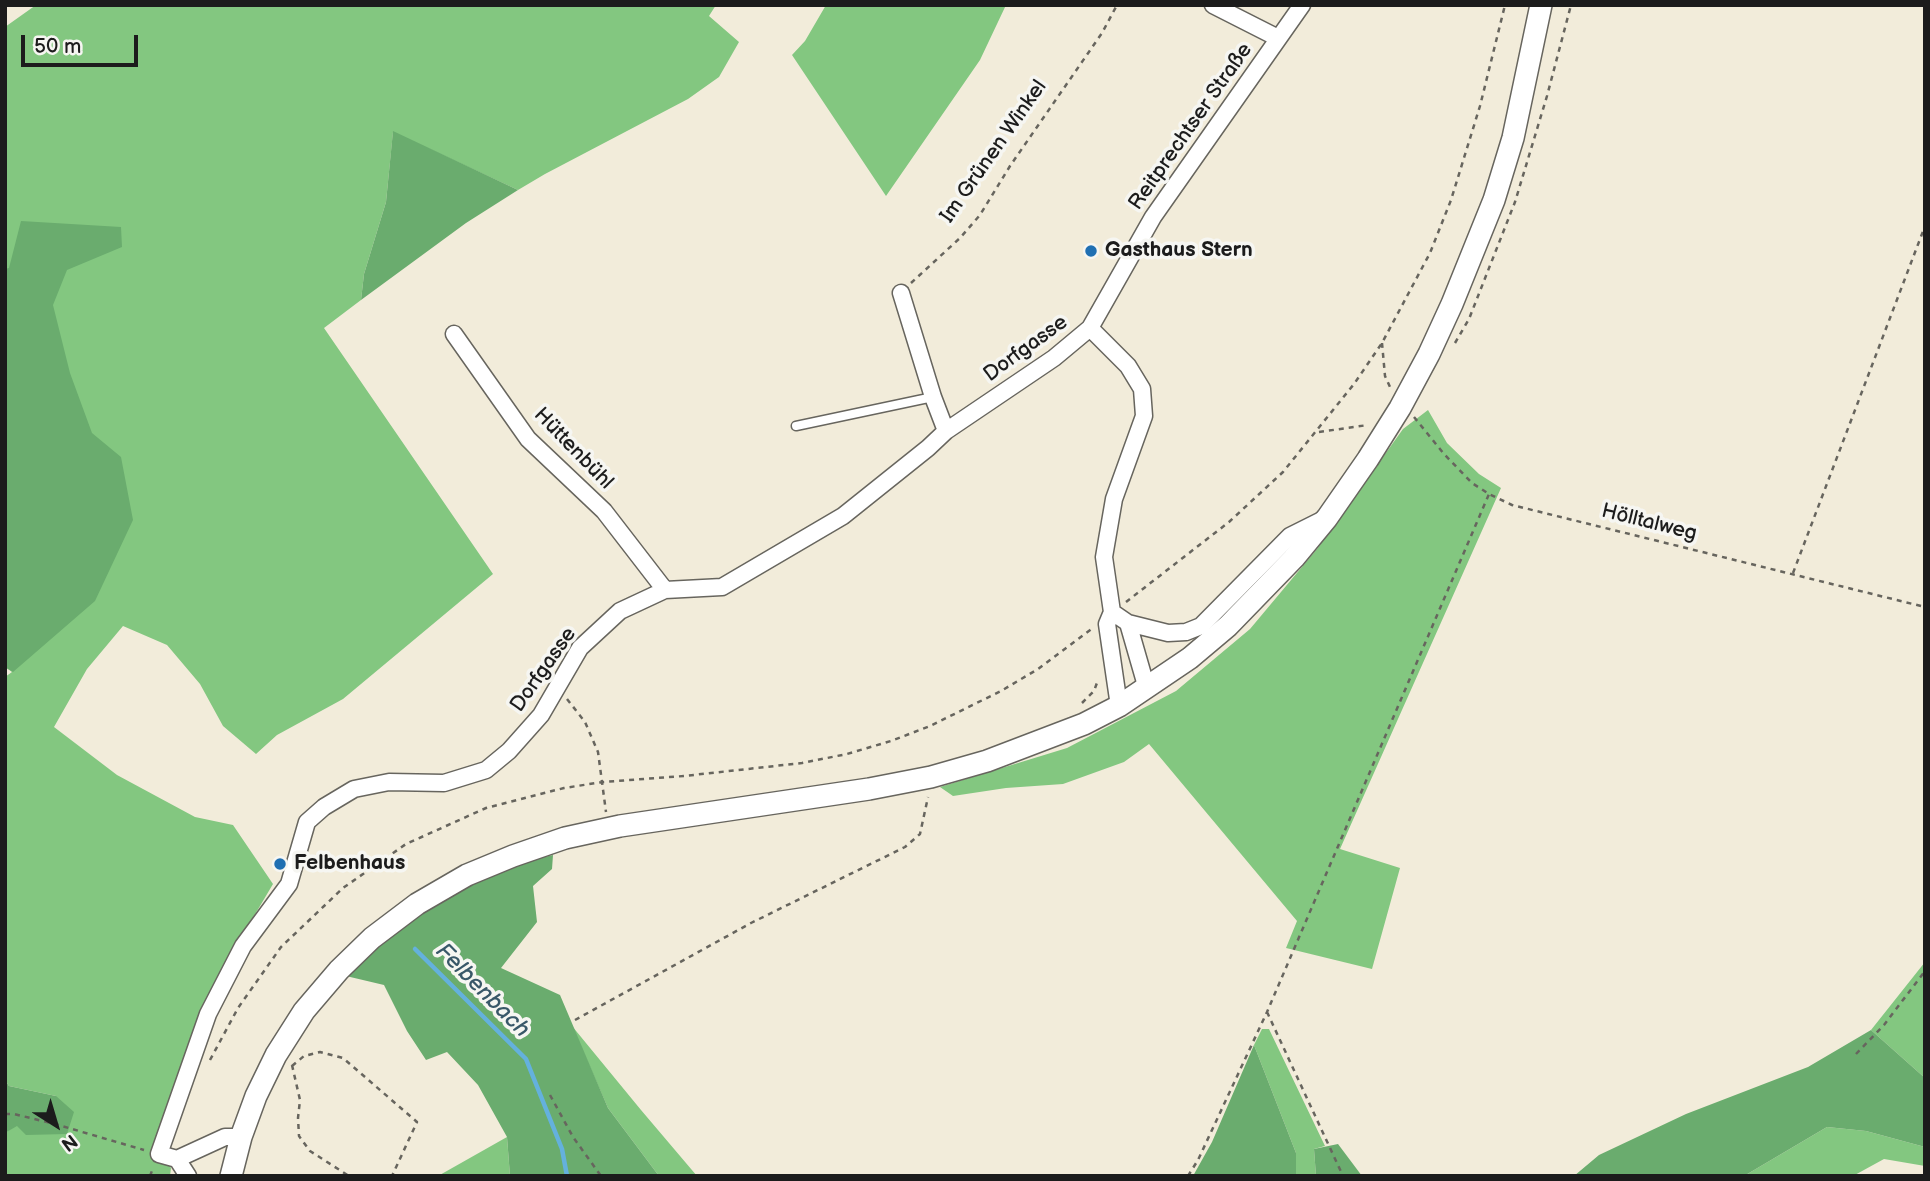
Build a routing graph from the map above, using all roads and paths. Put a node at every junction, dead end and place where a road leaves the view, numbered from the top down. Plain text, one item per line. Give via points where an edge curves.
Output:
1 (1117, 5) edge
2 (1213, 5) edge
3 (1302, 5) edge
4 (1505, 5) edge
5 (1541, 5) edge
6 (1278, 38) junction
7 (1925, 226) edge
8 (901, 293) joint
9 (1090, 328) junction
10 (454, 334) dead end
11 (1382, 342) junction
12 (1067, 346) junction
13 (1108, 346) junction
14 (933, 397) junction
15 (1400, 408) junction
16 (1369, 425) dead end
17 (796, 426) dead end
18 (946, 431) junction
19 (1317, 432) junction
20 (1489, 494) junction
21 (1327, 518) junction
22 (1793, 574) junction
23 (1240, 589) junction
24 (665, 590) junction
25 (1925, 607) edge
26 (1112, 612) junction
27 (1128, 623) junction
28 (1228, 626) junction
29 (1096, 637) dead end
30 (1099, 671) dead end
31 (558, 688) junction
32 (1147, 689) junction
33 (1119, 706) junction
34 (1076, 707) dead end
35 (931, 777) junction
36 (603, 782) junction
37 (614, 814) dead end
38 (1925, 971) edge
39 (1267, 1012) junction
40 (575, 1020) dead end
41 (1856, 1054) dead end
42 (284, 1060) junction
43 (209, 1062) dead end
44 (550, 1095) dead end
45 (5, 1114) edge
46 (241, 1137) junction
47 (159, 1154) junction
48 (177, 1159) junction
49 (188, 1176) edge
50 (231, 1176) edge
51 (349, 1176) edge
52 (392, 1176) edge
53 (601, 1176) edge
54 (1188, 1176) edge
55 (1343, 1176) edge

1 - 8 path, Im Grünen Winkel via 980,215
2 - 6 street
3 - 6 street, Reitprechtser Straße
4 - 11 path via 1451,200 1430,253
5 - 15 main road via 1513,138 1494,200 1452,304
6 - 9 street, Reitprechtser Straße via 1153,217
7 - 22 path
8 - 14 street
9 - 12 street, Dorfgasse
9 - 13 street
10 - 24 street, Hüttenbühl via 528,439 604,511
11 - 15 path via 1385,376
11 - 19 path
12 - 13 street
12 - 18 street, Dorfgasse
13 - 26 street via 1142,389 1144,416 1114,499 1104,558
14 - 17 lane
14 - 18 street
15 - 20 path, Hölltalweg via 1414,416 1444,454
15 - 21 main road
16 - 19 path
18 - 24 street, Dorfgasse via 843,516 722,587
19 - 26 path via 1283,472 1229,522
20 - 22 path, Hölltalweg via 1532,511
20 - 39 path
21 - 23 street via 1290,536
21 - 28 main road
22 - 25 path, Hölltalweg
23 - 27 street via 1201,626 1186,632 1168,633
23 - 28 lane
24 - 31 street, Dorfgasse via 620,611 580,648
26 - 27 street
26 - 33 street via 1107,624
27 - 32 street
28 - 32 main road
29 - 36 path via 1093,629 1038,669 968,708 847,754 758,769
30 - 34 path via 1094,691
31 - 36 path via 585,722 598,752
31 - 47 street, Dorfgasse via 541,715 486,770 444,783 388,782 354,789 307,822 289,884 243,946 208,1014
32 - 33 main road
33 - 35 main road via 1042,742
35 - 40 path via 920,834 905,848 751,923
35 - 42 main road via 620,826 565,838 467,875 416,904 339,970 304,1011
36 - 37 path via 606,815
36 - 43 path via 486,808 373,864 281,947 237,1009
38 - 41 path
39 - 54 path
39 - 55 path
42 - 46 main road via 256,1096
42 - 51 path via 300,1100 299,1136 310,1151
42 - 52 path via 320,1052 343,1058 417,1122
44 - 53 path
45 - 47 path
46 - 48 street via 225,1137
46 - 50 main road
47 - 48 street
48 - 49 street

